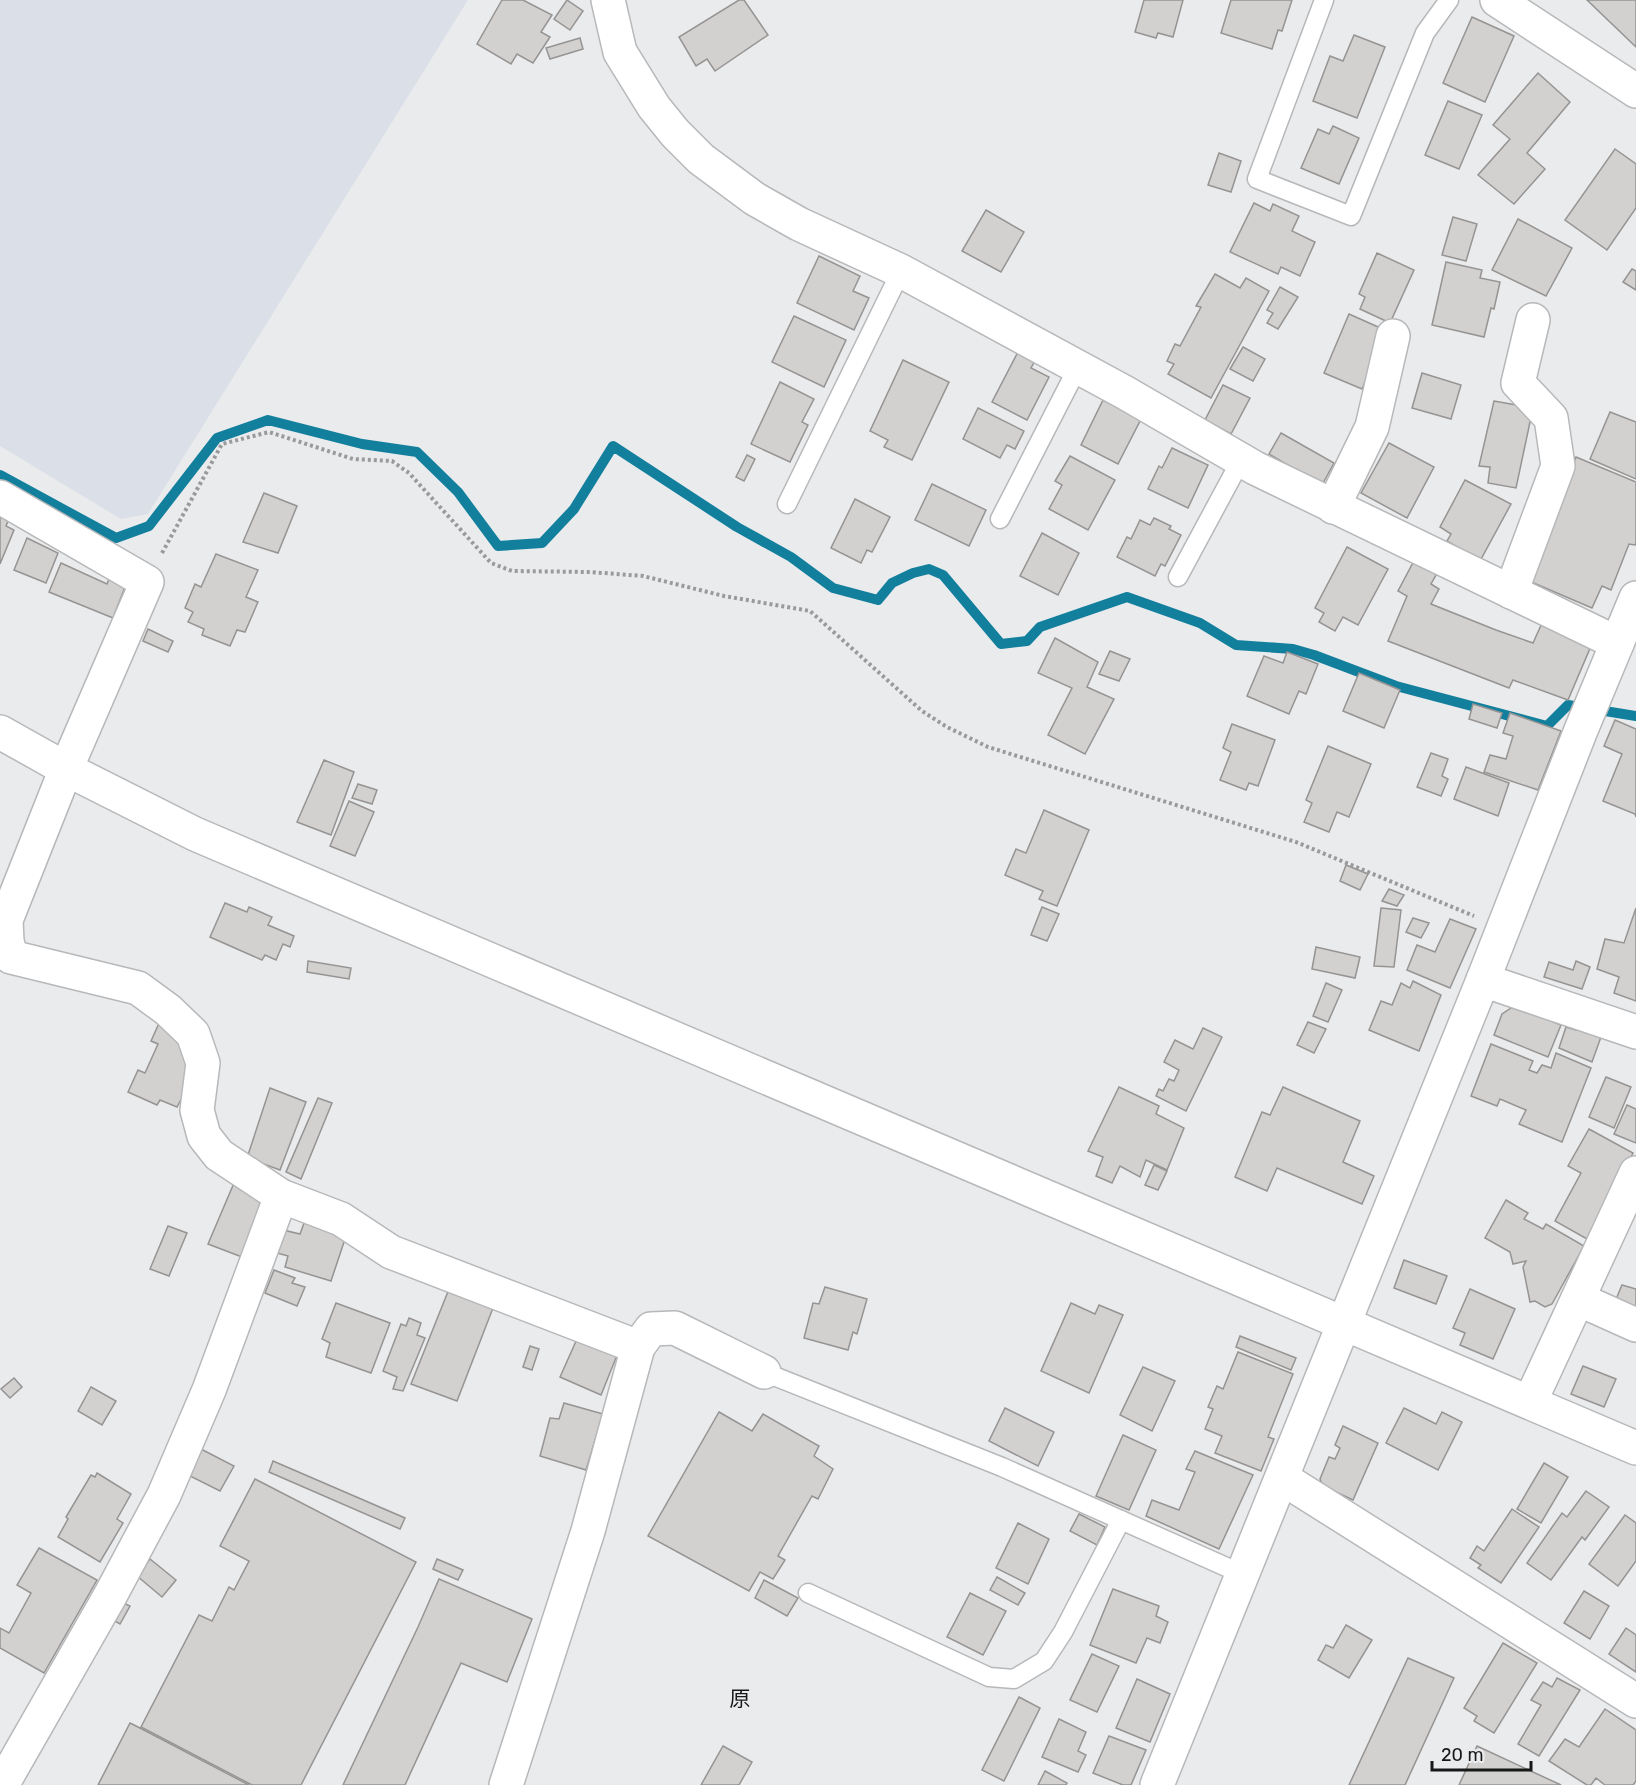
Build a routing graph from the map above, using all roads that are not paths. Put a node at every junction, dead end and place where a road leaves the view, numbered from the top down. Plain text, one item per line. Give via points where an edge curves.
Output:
1 (608, 0) edge
2 (1324, 0) edge
3 (1449, 0) edge
4 (1497, 0) edge
5 (1636, 91) edge
6 (901, 271) junction
7 (1533, 320) dead end
8 (1393, 336) dead end
9 (1078, 367) junction
10 (1241, 460) junction
11 (0, 497) edge
12 (787, 504) dead end
13 (1333, 507) junction
14 (1000, 519) dead end
15 (1178, 577) dead end
16 (1511, 592) junction
17 (1636, 598) edge
18 (1617, 643) junction
19 (0, 732) edge
20 (66, 770) junction
21 (1483, 980) junction
22 (1636, 1032) edge
23 (1636, 1173) edge
24 (280, 1196) junction
25 (1578, 1299) junction
26 (1344, 1323) junction
27 (1636, 1325) edge
28 (638, 1347) junction
29 (764, 1372) joint
30 (1530, 1402) junction
31 (1636, 1448) edge
32 (1282, 1478) junction
33 (1121, 1520) junction
34 (1242, 1574) junction
35 (808, 1593) dead end
36 (1636, 1701) edge
37 (2, 1785) edge
38 (506, 1785) edge
39 (1156, 1785) edge

1 - 6 street via 620,52 654,107 701,159 755,199 799,224
2 - 3 lane via 1257,179 1351,216 1425,33
4 - 5 street
6 - 9 street
6 - 12 lane
7 - 16 street via 1518,383 1551,418 1558,466
8 - 13 street via 1372,427
9 - 10 street
9 - 14 lane
10 - 13 street
10 - 15 lane
11 - 20 street via 147,582
13 - 16 street
16 - 18 street
17 - 18 street
18 - 21 street
19 - 20 street
20 - 24 street via 6,920 11,957 138,988 168,1010 193,1034 203,1063 197,1110 204,1136 219,1155
20 - 26 street via 195,834
21 - 22 street
21 - 26 street
23 - 25 street
24 - 28 street via 341,1219 391,1252
24 - 37 street via 209,1390 164,1495
25 - 27 street
25 - 30 street
26 - 30 street
26 - 32 street
28 - 29 street via 651,1329 675,1328
28 - 38 street via 588,1531
29 - 33 lane via 1002,1467
30 - 31 street
32 - 34 street
32 - 36 street
33 - 34 lane
33 - 35 lane via 1044,1661 1014,1679 989,1677
34 - 39 street

